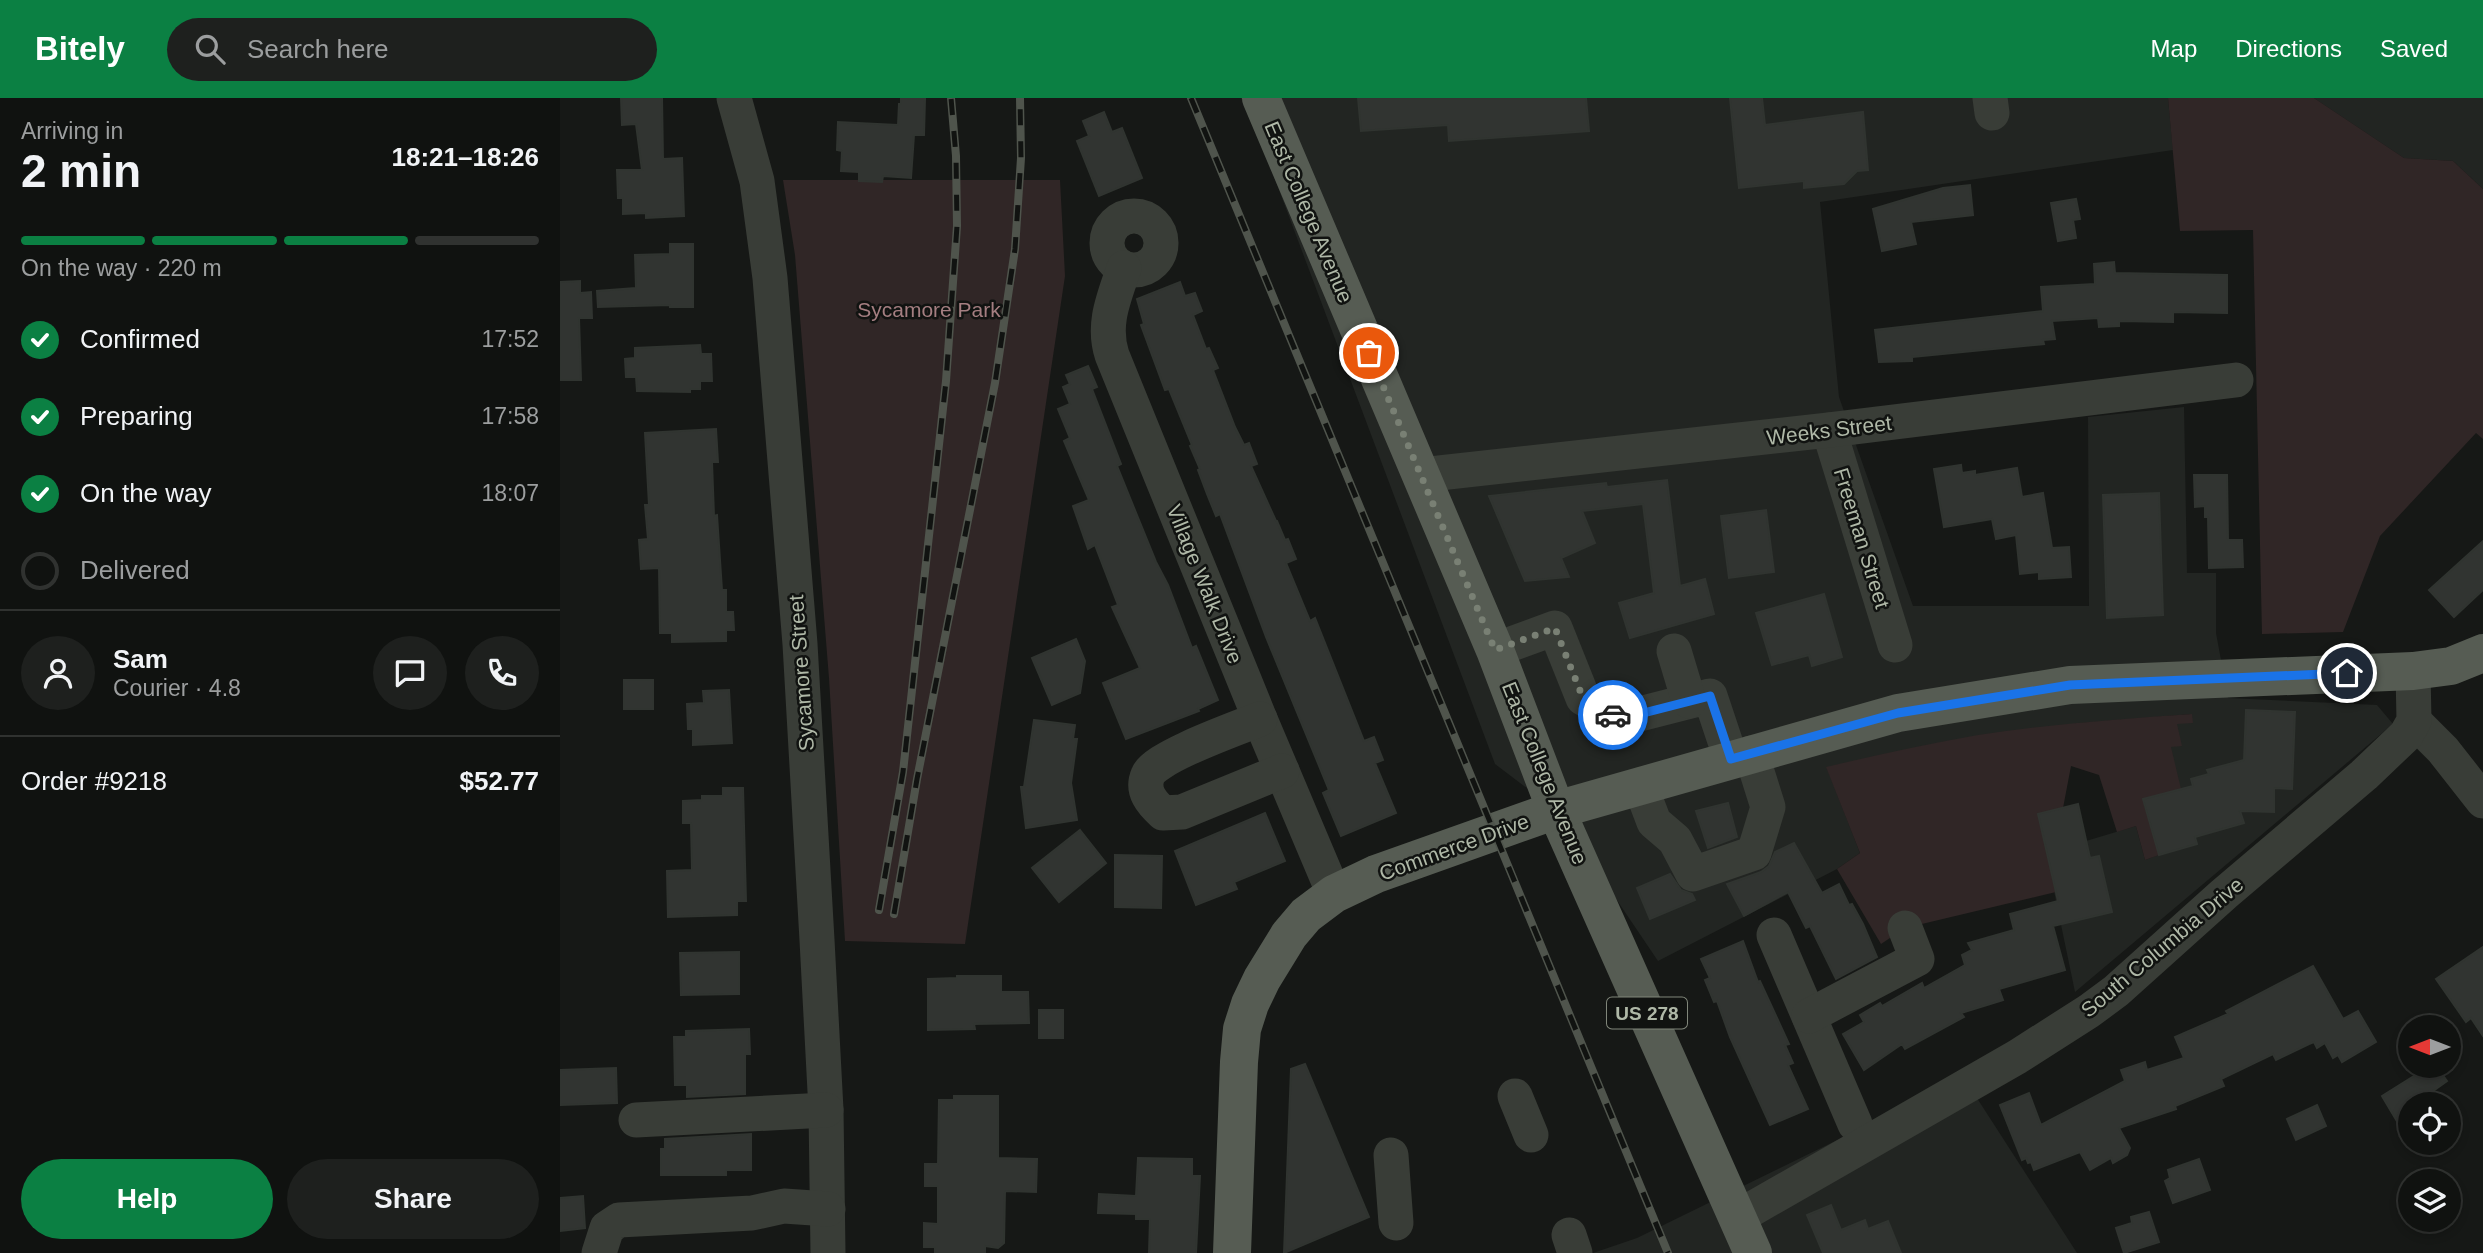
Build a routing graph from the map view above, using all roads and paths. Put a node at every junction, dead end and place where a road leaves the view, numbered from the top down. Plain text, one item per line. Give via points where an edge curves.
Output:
1 (734, 98) edge
2 (1261, 98) edge
3 (1124, 268) dead end
4 (2235, 380) dead end
5 (1829, 430) junction
6 (1421, 475) junction
7 (1895, 645) dead end
8 (1495, 650) junction
9 (1674, 651) dead end
10 (2483, 653) edge
11 (2413, 671) junction
12 (1689, 701) junction
13 (1260, 719) junction
14 (2414, 721) junction
15 (1741, 756) junction
16 (1282, 771) junction
17 (1640, 785) junction
18 (2483, 801) edge
19 (1556, 810) junction
20 (1335, 894) junction
21 (1905, 928) dead end
22 (1774, 935) dead end
23 (1809, 1016) junction
24 (1515, 1096) dead end
25 (826, 1110) junction
26 (636, 1120) dead end
27 (1855, 1124) dead end
28 (1531, 1135) dead end
29 (1391, 1154) dead end
30 (828, 1209) junction
31 (1738, 1217) junction
32 (1396, 1223) dead end
33 (599, 1253) edge
34 (828, 1253) edge
35 (1232, 1253) edge
36 (1753, 1253) edge

1 - 25 street, Sycamore Street via 757,181 771,278 800,644
2 - 6 main road, East College Avenue / US 278
3 - 13 street, Village Walk Drive via 1108,314 1107,341
4 - 5 street, Weeks Street
5 - 6 street, Weeks Street
5 - 7 street, Freeman Street
6 - 8 main road, East College Avenue / US 278
8 - 12 street via 1555,628 1583,698 1620,719
8 - 19 main road, East College Avenue / US 278
9 - 12 street
10 - 11 main road via 2451,666
11 - 14 street
11 - 15 main road, Commerce Drive via 2070,685 1898,713
12 - 15 street via 1710,696
13 - 16 street, Village Walk Drive
13 - 16 street via 1161,761 1147,775 1150,801 1163,813 1182,812
14 - 18 street
14 - 31 street, South Columbia Drive via 2406,735 2364,775 2089,1011
15 - 17 main road, Commerce Drive
15 - 17 street via 1768,807 1754,853 1693,874 1675,840 1654,822
16 - 20 street, Village Walk Drive
17 - 19 main road, Commerce Drive
19 - 20 main road, Commerce Drive via 1376,874
19 - 31 main road, East College Avenue / US 278
20 - 35 main road, Commerce Drive via 1306,915 1289,935 1262,979 1242,1029
21 - 23 street via 1917,959
22 - 23 street
23 - 27 street
24 - 28 street
25 - 26 street
25 - 30 street, Sycamore Street
29 - 32 street
30 - 33 street via 783,1206 763,1223 644,1233 619,1220 607,1228
30 - 34 street, Sycamore Street
31 - 36 main road, East College Avenue / US 278

